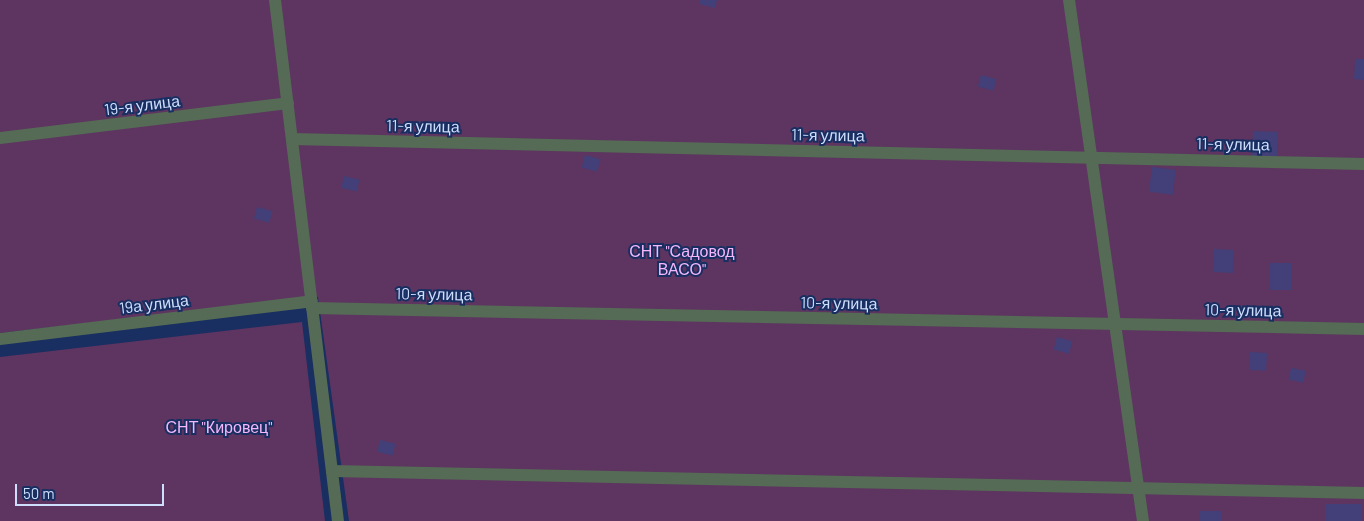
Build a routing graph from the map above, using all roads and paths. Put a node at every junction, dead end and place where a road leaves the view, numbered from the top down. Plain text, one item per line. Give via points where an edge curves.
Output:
1 (275, 0) edge
2 (1069, 0) edge
3 (288, 103) junction
4 (0, 138) edge
5 (292, 139) junction
6 (1093, 158) junction
7 (1364, 164) edge
8 (312, 305) junction
9 (1117, 325) junction
10 (1364, 329) edge
11 (0, 339) edge
12 (332, 471) junction
13 (1139, 489) junction
14 (1364, 494) edge
15 (338, 521) edge
16 (1143, 521) edge

1 - 3 street
2 - 6 street
3 - 4 street, 19-я улица
3 - 5 street
5 - 6 street, 11-я улица
5 - 8 street
6 - 7 street, 11-я улица
6 - 9 street
8 - 9 street, 10-я улица
8 - 11 street, 19а улица
8 - 12 street
9 - 10 street, 10-я улица
9 - 13 street
12 - 13 street
12 - 15 street
13 - 14 street
13 - 16 street

